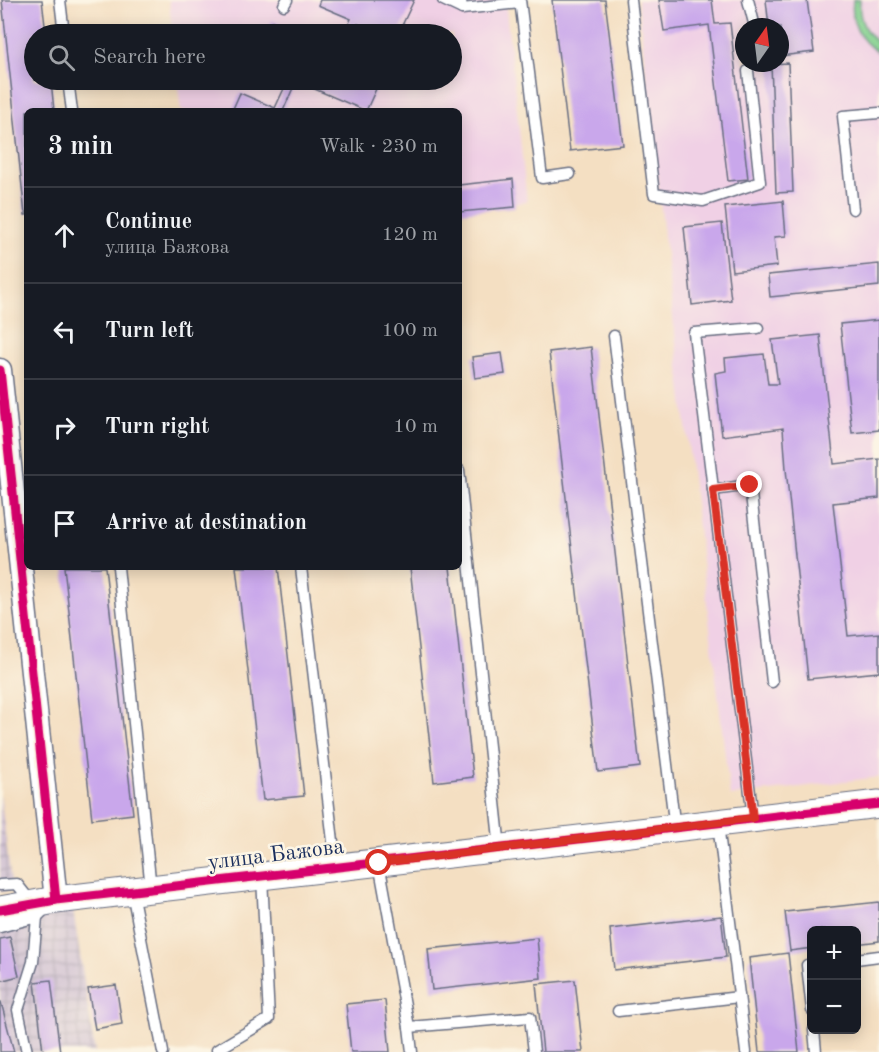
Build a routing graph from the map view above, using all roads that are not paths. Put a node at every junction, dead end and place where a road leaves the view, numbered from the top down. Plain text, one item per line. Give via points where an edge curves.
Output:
1 (60, 0) edge
2 (443, 0) edge
3 (631, 0) edge
4 (748, 0) edge
5 (520, 2) edge
6 (461, 4) edge
7 (753, 18) edge
8 (63, 24) edge
9 (748, 72) edge
10 (69, 90) edge
11 (72, 108) edge
12 (879, 113) edge
13 (570, 174) dead end
14 (853, 209) dead end
15 (758, 328) dead end
16 (614, 336) dead end
17 (0, 370) edge
18 (713, 490) junction
19 (462, 498) edge
20 (118, 570) edge
21 (301, 570) edge
22 (772, 682) dead end
23 (879, 804) edge
24 (753, 818) junction
25 (718, 823) junction
26 (675, 829) junction
27 (500, 849) junction
28 (379, 863) junction
29 (336, 868) junction
30 (262, 876) junction
31 (0, 885) edge
32 (142, 890) junction
33 (42, 907) junction
34 (0, 910) edge
35 (0, 927) edge
36 (879, 956) edge
37 (861, 958) edge
38 (739, 997) junction
39 (618, 1011) dead end
40 (409, 1027) junction
41 (814, 1034) edge
42 (217, 1050) dead end
43 (27, 1052) edge
44 (163, 1052) edge
45 (412, 1052) edge
46 (534, 1052) edge
47 (746, 1052) edge
48 (816, 1052) edge

1 - 8 lane
2 - 6 lane
3 - 9 lane via 654,194 703,201 759,182
4 - 7 lane
5 - 6 lane
5 - 13 lane via 542,178
10 - 11 lane
12 - 14 lane via 843,116
15 - 18 lane via 694,333
16 - 26 lane
17 - 33 street
18 - 22 lane via 750,485
18 - 24 lane
19 - 27 lane
20 - 32 lane
21 - 29 lane
23 - 24 street, улица Бажова
24 - 25 street, улица Бажова
25 - 26 street, улица Бажова
25 - 38 lane
26 - 27 street, улица Бажова
27 - 28 street, улица Бажова
28 - 29 street, улица Бажова
28 - 40 lane
29 - 30 street, улица Бажова
30 - 32 street, улица Бажова
30 - 42 lane via 269,1018
31 - 33 lane via 17,884
32 - 33 street, улица Бажова
32 - 44 lane
33 - 34 street, улица Бажова
33 - 35 lane
33 - 43 lane via 33,962 18,1010
36 - 37 lane
38 - 39 lane
38 - 47 lane
40 - 45 lane
40 - 46 lane via 530,1017
41 - 48 lane

